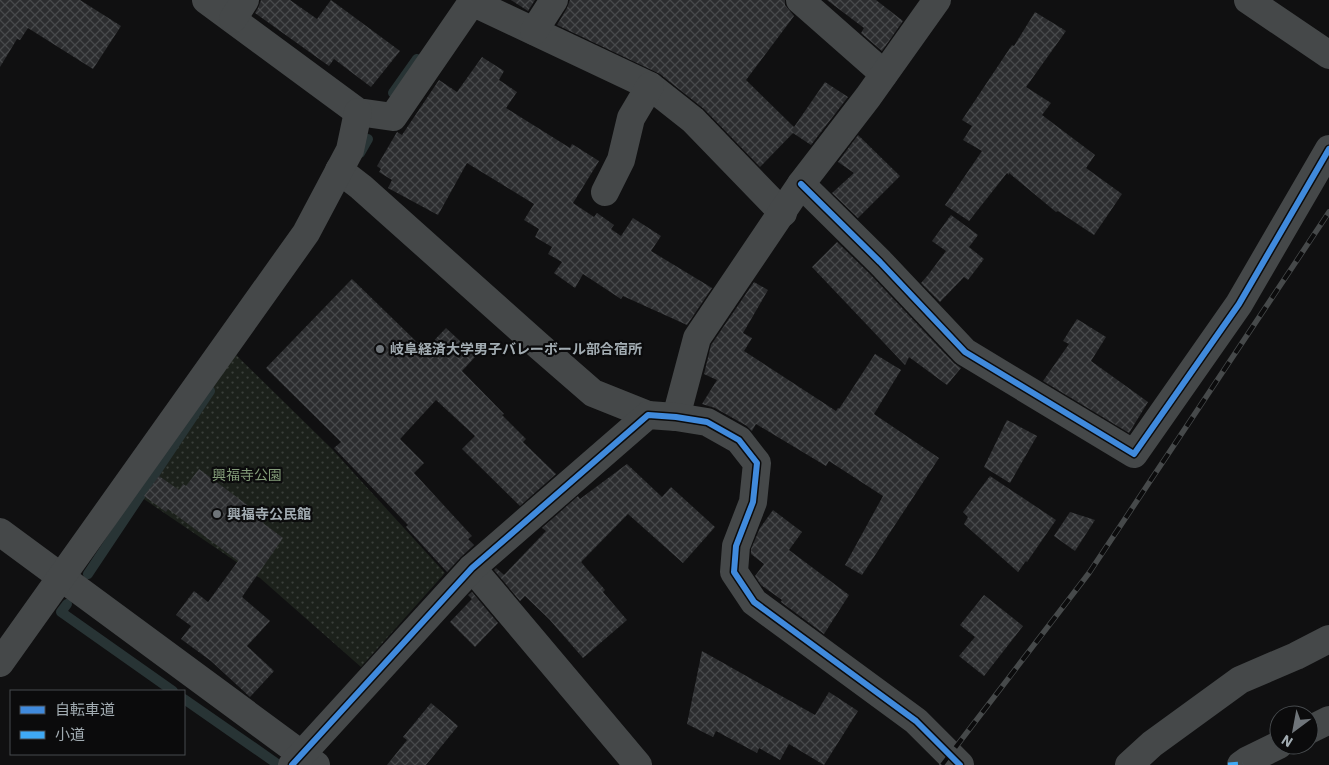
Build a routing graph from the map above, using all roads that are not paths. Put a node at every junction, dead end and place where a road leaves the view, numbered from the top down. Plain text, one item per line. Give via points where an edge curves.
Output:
1 (206, 0) edge
2 (554, 0) edge
3 (800, 0) edge
4 (937, 0) edge
5 (1248, 0) edge
6 (239, 10) edge
7 (534, 31) junction
8 (1329, 55) edge
9 (884, 74) junction
10 (650, 86) junction
11 (358, 112) junction
12 (1329, 149) edge
13 (339, 170) junction
14 (801, 184) junction
15 (605, 192) dead end
16 (783, 213) junction
17 (648, 416) junction
18 (676, 417) junction
19 (0, 532) edge
20 (472, 568) junction
21 (61, 577) junction
22 (1329, 639) edge
23 (0, 663) edge
24 (1269, 750) edge
25 (303, 762) edge
26 (638, 765) edge
27 (960, 765) edge
28 (1129, 765) edge
29 (1241, 765) edge

1 - 6 street
2 - 7 street
3 - 9 street
4 - 9 street
5 - 8 street
6 - 11 street
7 - 10 street
7 - 11 street via 472,2 393,117
9 - 14 street
10 - 15 street via 631,118 621,160
10 - 16 street via 693,120
11 - 13 street via 350,150
12 - 14 street via 1239,304 1134,454 965,352
13 - 17 street via 593,393
13 - 21 street via 306,233
14 - 16 street
16 - 18 street via 696,338
17 - 18 street
17 - 20 street
18 - 27 street via 707,422 738,440 757,463 753,502 736,546 734,572 754,602 916,721
19 - 21 street
20 - 25 street
20 - 26 street
21 - 23 street
21 - 25 street
22 - 28 street via 1240,680 1152,744
24 - 29 street

